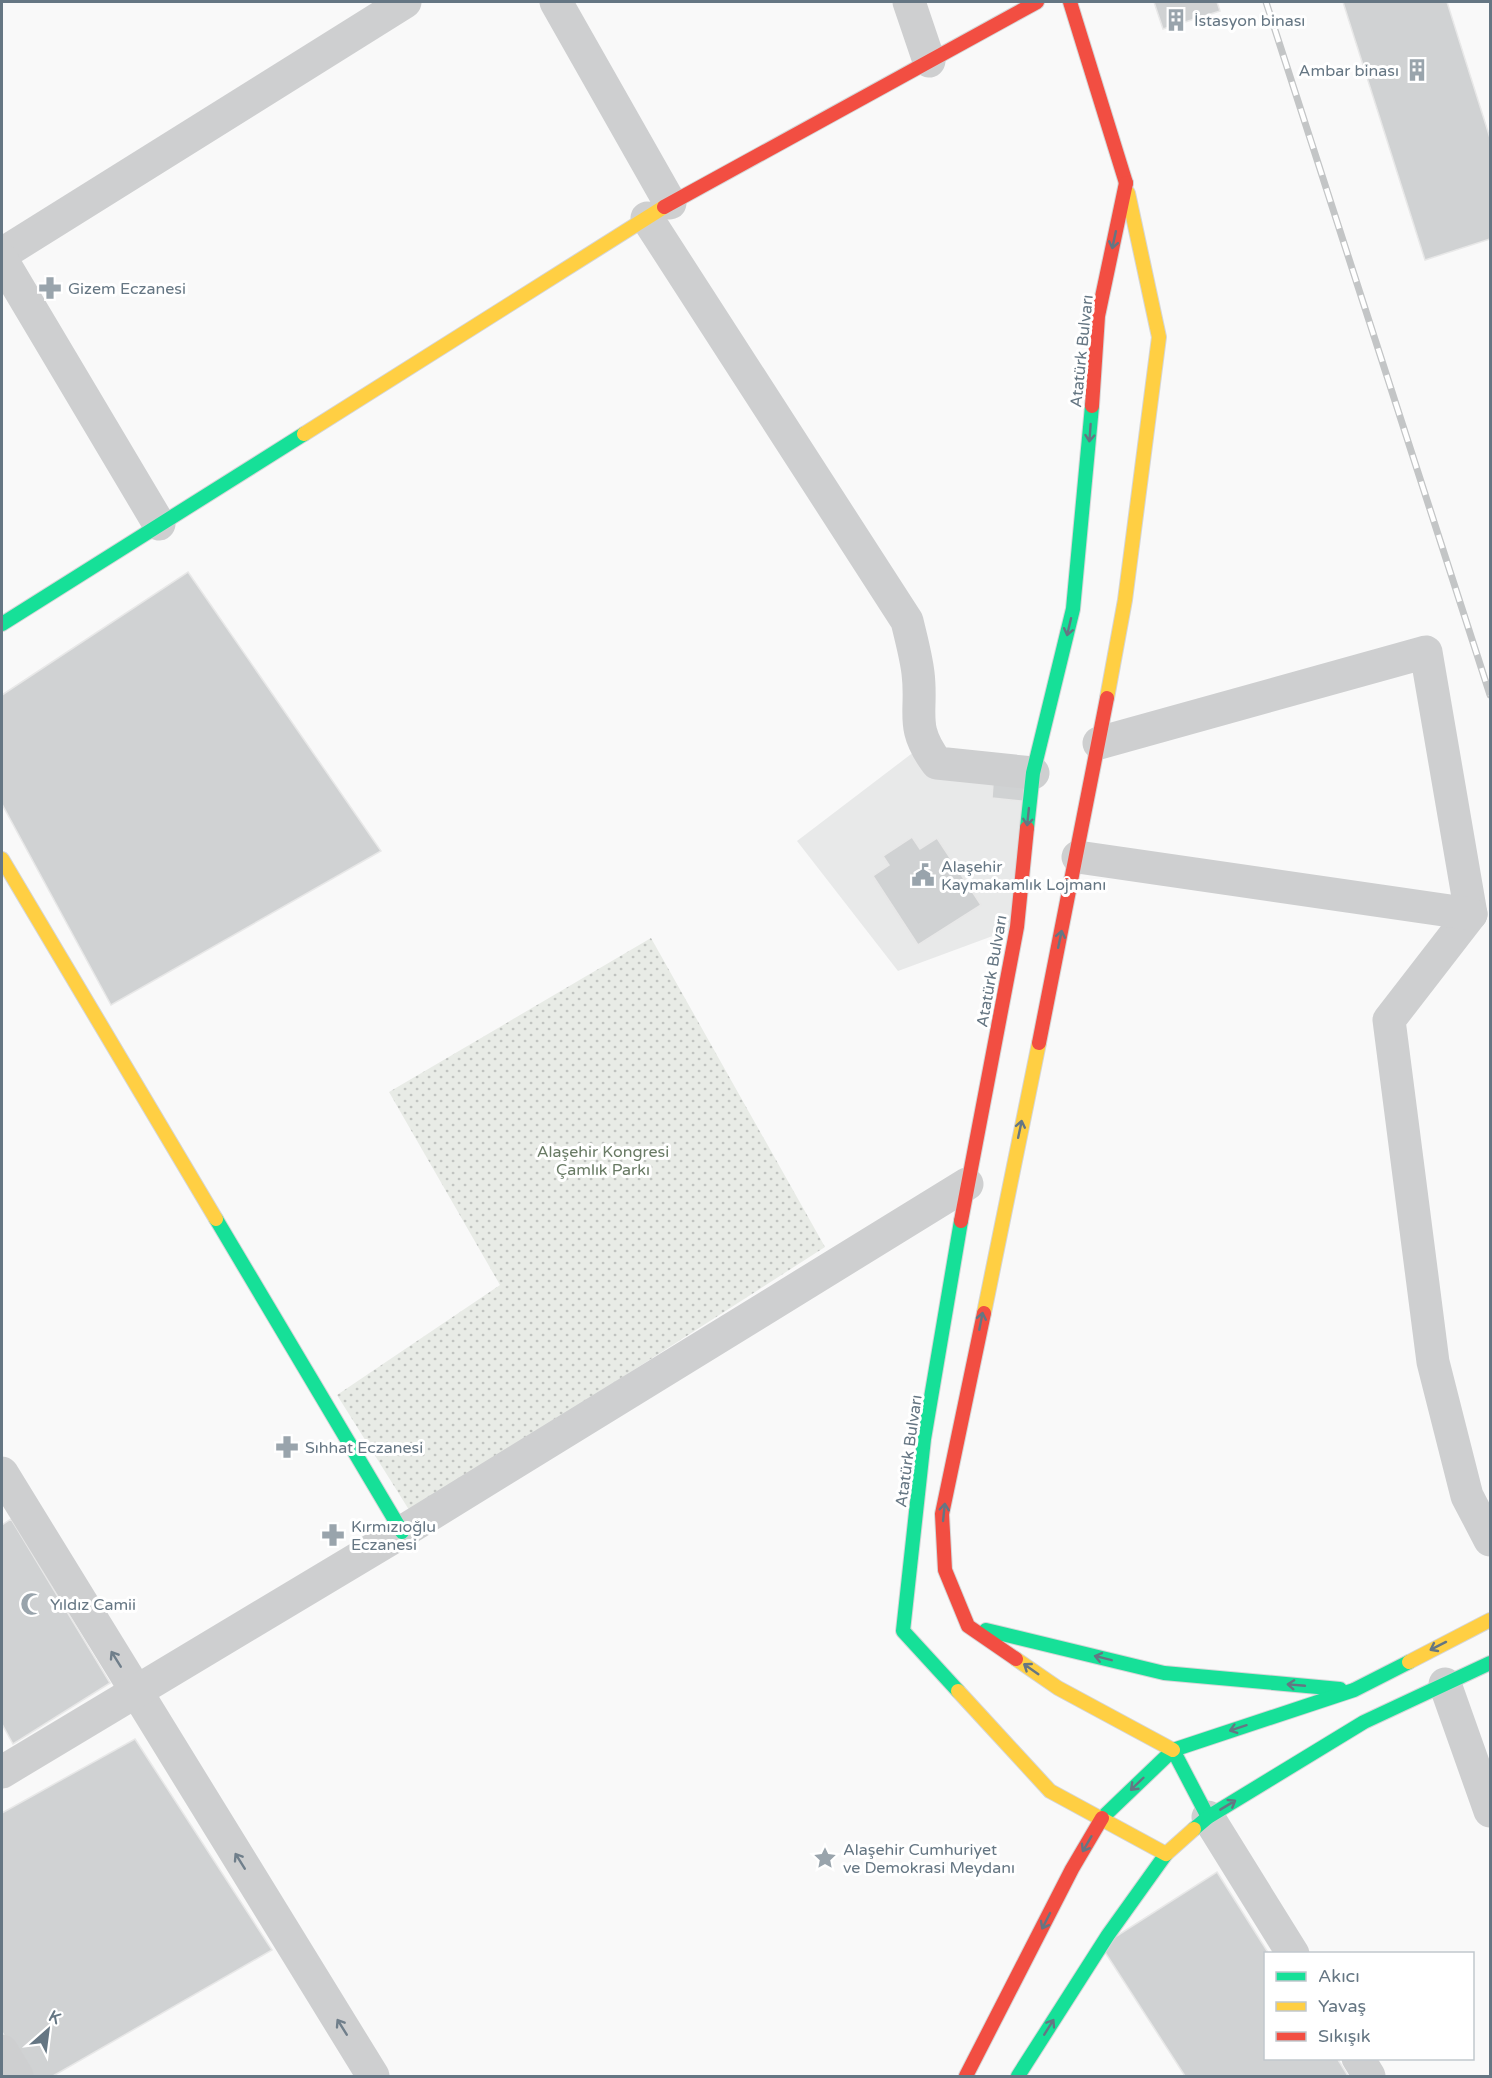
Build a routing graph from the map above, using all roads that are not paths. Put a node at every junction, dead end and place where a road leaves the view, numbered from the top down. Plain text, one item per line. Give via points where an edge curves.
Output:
1 (405, 2) edge
2 (556, 2) edge
3 (909, 2) edge
4 (1037, 2) edge
5 (1070, 2) edge
6 (929, 61) junction
7 (1126, 183) junction
8 (659, 210) junction
9 (2, 254) edge
10 (2, 260) edge
11 (159, 524) junction
12 (2, 624) edge
13 (1099, 743) junction
14 (1033, 773) junction
15 (1078, 857) junction
16 (2, 859) edge
17 (1471, 914) junction
18 (967, 1184) junction
19 (2, 1473) edge
20 (402, 1532) junction
21 (1491, 1540) edge
22 (1491, 1620) edge
23 (968, 1626) junction
24 (1491, 1663) edge
25 (1445, 1684) junction
26 (1354, 1690) junction
27 (136, 1691) junction
28 (1173, 1750) junction
29 (2, 1772) edge
30 (1491, 1811) edge
31 (1208, 1817) junction
32 (1101, 1818) junction
33 (1166, 1854) junction
34 (1292, 1952) edge
35 (2, 2051) edge
36 (1359, 2060) edge
37 (17, 2076) edge
38 (373, 2076) edge
39 (966, 2076) edge
40 (1018, 2076) edge
41 (1369, 2076) edge

1 - 9 street
2 - 8 street
3 - 6 street
4 - 6 main road
5 - 7 main road
6 - 8 main road
7 - 13 main road via 1160,337 1125,600
7 -> 14 main road, Atatürk Bulvarı via 1098,316 1073,609
8 - 11 main road
8 - 14 street via 907,621 918,674 918,726 923,745 937,763
10 - 11 street
11 - 12 main road
13 - 15 main road
13 - 17 street via 1426,652
14 -> 18 main road, Atatürk Bulvarı via 1017,927
15 - 17 street
23 -> 15 main road via 945,1570 942,1514
16 - 20 main road
17 - 21 street via 1389,1020 1433,1362 1467,1496
18 - 20 street
18 - 32 main road, Atatürk Bulvarı via 924,1439 903,1631 1050,1791
27 -> 19 street
20 - 27 street
22 -> 26 main road
26 -> 23 main road via 1164,1673
28 -> 23 main road via 1058,1688
24 - 25 main road
25 - 30 street
31 -> 25 main road via 1364,1722
26 -> 28 main road
27 - 29 street
38 -> 27 street
28 - 31 main road
28 -> 32 main road
31 - 33 main road
31 - 34 street
32 - 33 main road, Atatürk Bulvarı
32 -> 39 main road
40 -> 33 main road via 1108,1935
35 - 37 street
36 - 41 street

